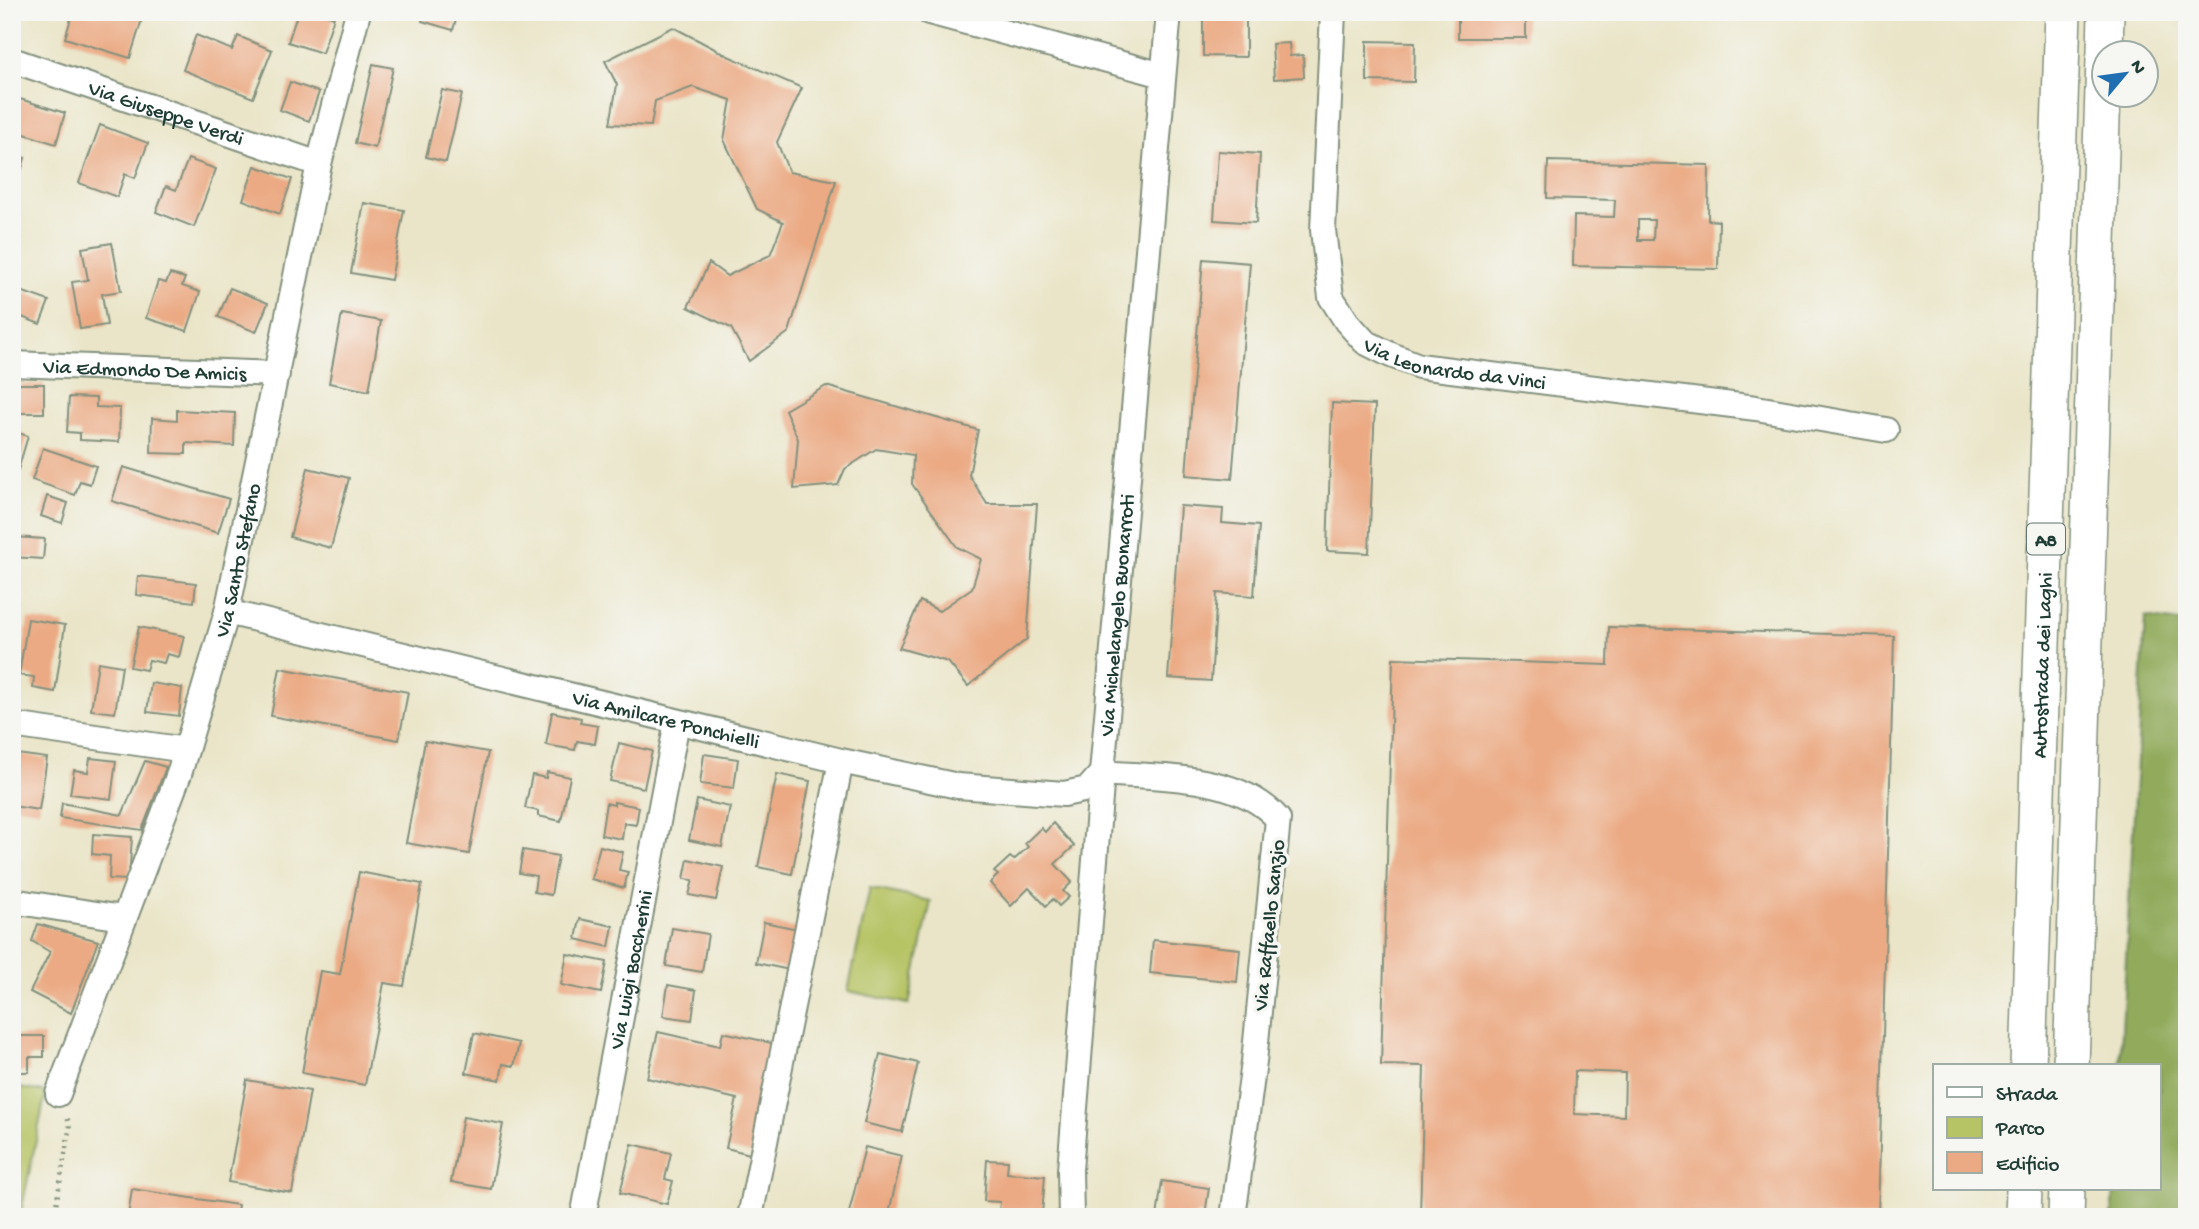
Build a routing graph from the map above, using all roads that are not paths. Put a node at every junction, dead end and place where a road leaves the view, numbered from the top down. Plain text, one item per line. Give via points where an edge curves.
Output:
1 (358, 12) edge
2 (929, 12) edge
3 (1169, 12) edge
4 (1333, 12) edge
5 (2063, 12) edge
6 (2106, 12) edge
7 (2105, 38) edge
8 (12, 60) edge
9 (1163, 75) junction
10 (2103, 108) edge
11 (319, 164) junction
12 (12, 364) edge
13 (277, 374) junction
14 (1886, 430) dead end
15 (227, 612) junction
16 (677, 722) junction
17 (12, 725) edge
18 (186, 750) junction
19 (841, 761) junction
20 (1102, 772) junction
21 (12, 901) edge
22 (123, 918) junction
23 (2028, 1064) edge
24 (2071, 1064) edge
25 (58, 1094) road end
26 (2024, 1190) edge
27 (2067, 1190) edge
28 (583, 1217) edge
29 (750, 1217) edge
30 (1070, 1217) edge
31 (1233, 1217) edge
32 (2023, 1217) edge
33 (2067, 1217) edge

1 - 11 street, Via Santo Stefano
2 - 9 street
3 - 9 street, Via Michelangelo Buonarroti
4 - 14 street, Via Leonardo da Vinci via 1322,230 1331,298 1365,342 1419,366 1756,408
5 - 23 highway, Autostrada dei Laghi / A8
6 - 7 highway
8 - 11 street, Via Giuseppe Verdi
9 - 20 street, Via Michelangelo Buonarroti
10 - 24 highway, Autostrada dei Laghi / A8
11 - 13 street, Via Santo Stefano
12 - 13 street, Via Edmondo De Amicis
13 - 15 street, Via Santo Stefano
15 - 16 street, Via Amilcare Ponchielli
15 - 18 street, Via Santo Stefano
16 - 19 street, Via Amilcare Ponchielli
16 - 28 street, Via Luigi Boccherini
17 - 18 street
18 - 22 street, Via Santo Stefano
19 - 20 street, Via Amilcare Ponchielli via 958,786 1065,794 1088,789
19 - 29 street
20 - 30 street, Via Michelangelo Buonarroti
20 - 31 street, Via Raffaello Sanzio via 1220,784 1267,806 1278,819
21 - 22 street
22 - 25 street, Via Santo Stefano
26 - 32 highway
27 - 33 highway

